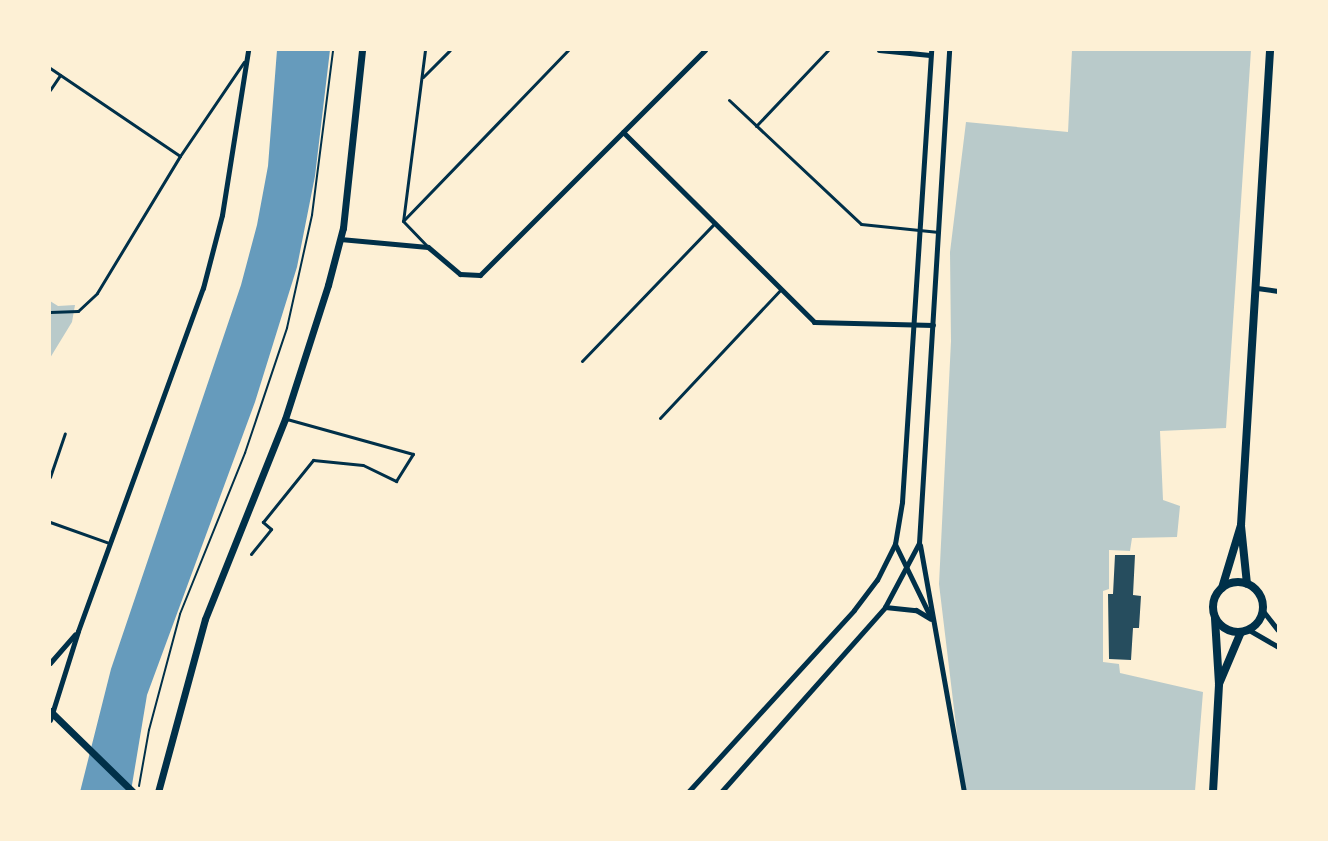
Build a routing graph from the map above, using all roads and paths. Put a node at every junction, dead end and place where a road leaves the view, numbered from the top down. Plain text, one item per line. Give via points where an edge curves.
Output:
1 (248, 50) edge
2 (333, 50) edge
3 (362, 50) edge
4 (425, 50) edge
5 (450, 50) edge
6 (568, 50) edge
7 (828, 50) edge
8 (879, 50) edge
9 (949, 50) edge
10 (1270, 50) edge
11 (700, 51) edge
12 (931, 52) edge
13 (247, 58) junction
14 (50, 68) edge
15 (60, 75) junction
16 (422, 79) junction
17 (50, 90) edge
18 (729, 100) dead end
19 (756, 126) junction
20 (623, 132) junction
21 (180, 156) junction
22 (403, 221) junction
23 (715, 223) junction
24 (919, 231) junction
25 (939, 232) junction
26 (340, 239) junction
27 (428, 247) junction
28 (782, 288) junction
29 (1257, 288) junction
30 (1278, 291) edge
31 (50, 312) edge
32 (913, 323) junction
33 (933, 325) junction
34 (582, 361) dead end
35 (660, 418) dead end
36 (285, 419) junction
37 (65, 433) dead end
38 (50, 477) edge
39 (50, 522) edge
40 (1241, 525) junction
41 (110, 543) junction
42 (919, 543) junction
43 (895, 544) junction
44 (251, 554) dead end
45 (907, 572) junction
46 (1247, 584) junction
47 (1222, 588) junction
48 (885, 607) junction
49 (1263, 611) junction
50 (1215, 618) junction
51 (932, 620) junction
52 (78, 630) junction
53 (1278, 630) edge
54 (1245, 631) junction
55 (1278, 647) edge
56 (50, 663) edge
57 (1219, 684) junction
58 (50, 712) edge
59 (50, 720) edge
60 (963, 791) edge
61 (133, 792) edge
62 (138, 792) edge
63 (158, 792) edge
64 (688, 792) edge
65 (721, 792) edge
66 (1213, 792) edge

1 - 13 street
2 - 62 path via 312,214 287,328 245,453 180,614 149,730
3 - 26 street
4 - 16 lane
5 - 16 lane
6 - 22 lane
7 - 19 lane
8 - 12 street
9 - 25 street
10 - 29 main road
11 - 20 street
12 - 24 street
13 - 21 lane
13 - 41 street via 222,215 203,288
14 - 15 lane
15 - 17 lane
15 - 21 lane
16 - 22 lane
18 - 19 lane
19 - 24 lane via 861,224
20 - 23 street
20 - 27 street via 480,275 460,274
21 - 31 lane via 93,298 78,311
22 - 27 lane
23 - 28 street
23 - 34 lane
24 - 25 lane
24 - 32 street
25 - 33 street
26 - 27 street
26 - 36 street
28 - 32 street via 814,322
28 - 35 lane
29 - 30 street
29 - 40 main road
32 - 33 street
32 - 43 street via 902,502
33 - 42 street
36 - 44 lane via 413,454 396,482 363,465 313,460 263,522 271,529
36 - 63 street via 205,619
37 - 38 lane
39 - 41 lane
40 - 46 main road
40 - 47 main road
41 - 52 street
42 - 45 street
42 - 51 street
43 - 45 street
43 - 64 street via 877,580 854,610
45 - 48 street
45 - 51 street
46 - 47 main road
46 - 49 main road via 1260,594
47 - 50 main road via 1214,602
48 - 51 street via 915,610
48 - 65 street
49 - 53 street
49 - 54 main road
50 - 54 main road via 1226,629
50 - 57 main road
51 - 60 street
52 - 56 street
52 - 58 street
54 - 55 street
54 - 57 main road
57 - 66 main road
58 - 59 street
58 - 61 street via 71,728

